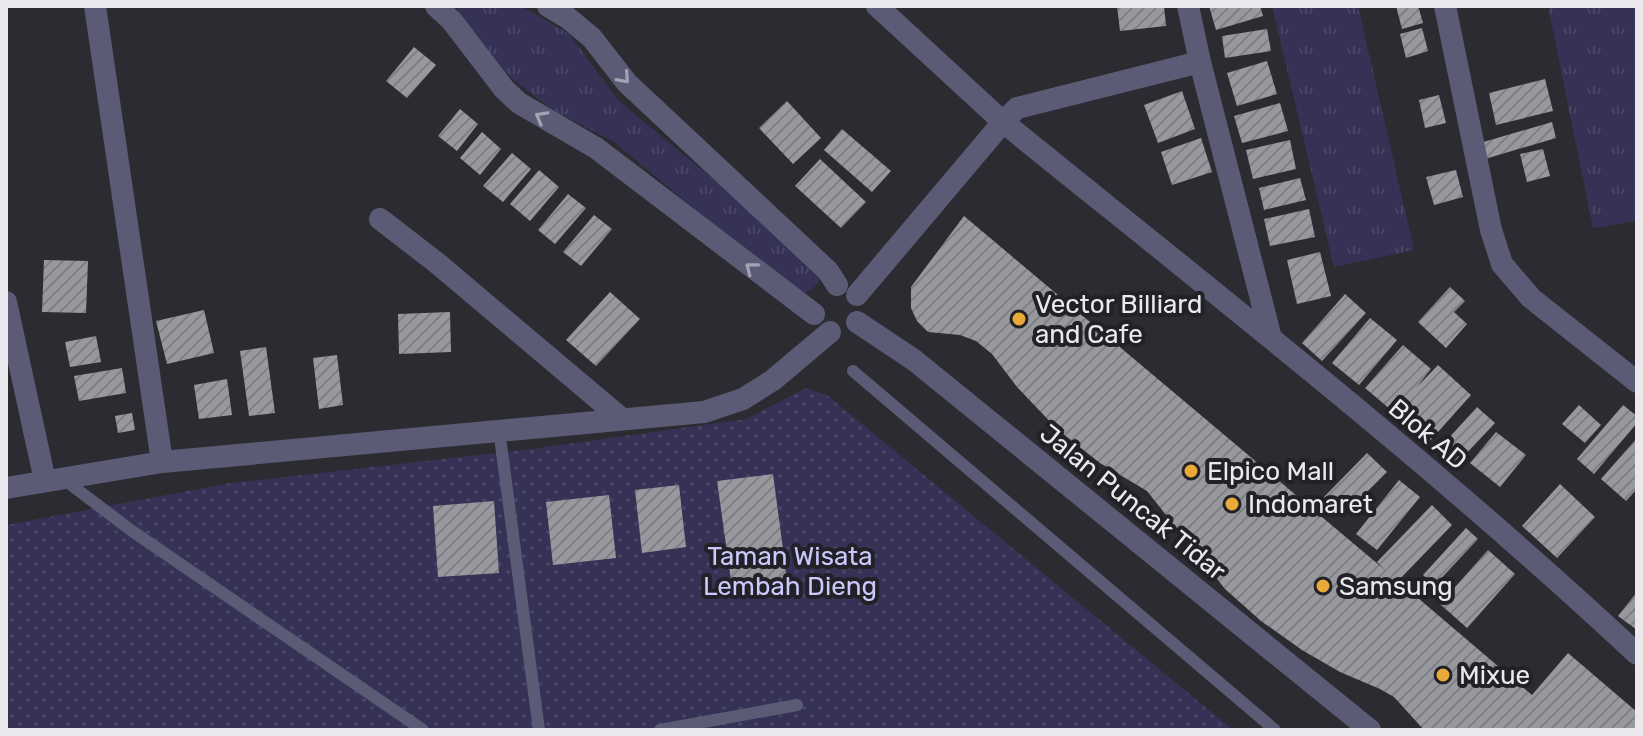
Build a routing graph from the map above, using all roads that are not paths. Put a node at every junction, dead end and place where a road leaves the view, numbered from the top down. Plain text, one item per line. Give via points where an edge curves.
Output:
1 (95, 6) edge
2 (436, 6) edge
3 (548, 6) edge
4 (877, 6) edge
5 (1188, 6) edge
6 (1445, 6) edge
7 (1200, 62) junction
8 (1003, 122) junction
9 (380, 219) dead end
10 (847, 290) junction
11 (6, 302) edge
12 (814, 314) junction
13 (857, 322) junction
14 (830, 332) junction
15 (1271, 338) junction
16 (853, 371) dead end
17 (1637, 382) edge
18 (622, 419) junction
19 (499, 430) junction
20 (162, 462) junction
21 (53, 480) junction
22 (6, 488) edge
23 (1637, 654) edge
24 (797, 705) dead end
25 (423, 730) edge
26 (539, 730) edge
27 (660, 730) edge
28 (1275, 730) edge
29 (1370, 730) edge

1 - 20 street
12 -> 2 street via 596,148 519,103
3 -> 10 street via 592,38 627,83
4 - 8 street, Blok AD
5 - 7 street
6 - 17 street via 1502,264 1531,298
7 - 8 street via 1017,108
7 - 15 street
8 - 10 street
8 - 15 street, Blok AD
9 - 18 street
10 - 12 street via 823,289 814,300
10 - 13 street via 861,309
11 - 21 street
12 - 14 street
13 - 14 street via 845,332
13 - 29 street, Jalan Puncak Tidar via 914,360
14 - 18 street via 743,399 704,412
15 - 23 street, Blok AD via 1550,573
16 - 28 lane
18 - 19 street
19 - 20 street
19 - 26 lane
20 - 21 street
21 - 22 street
21 - 25 lane
24 - 27 lane

